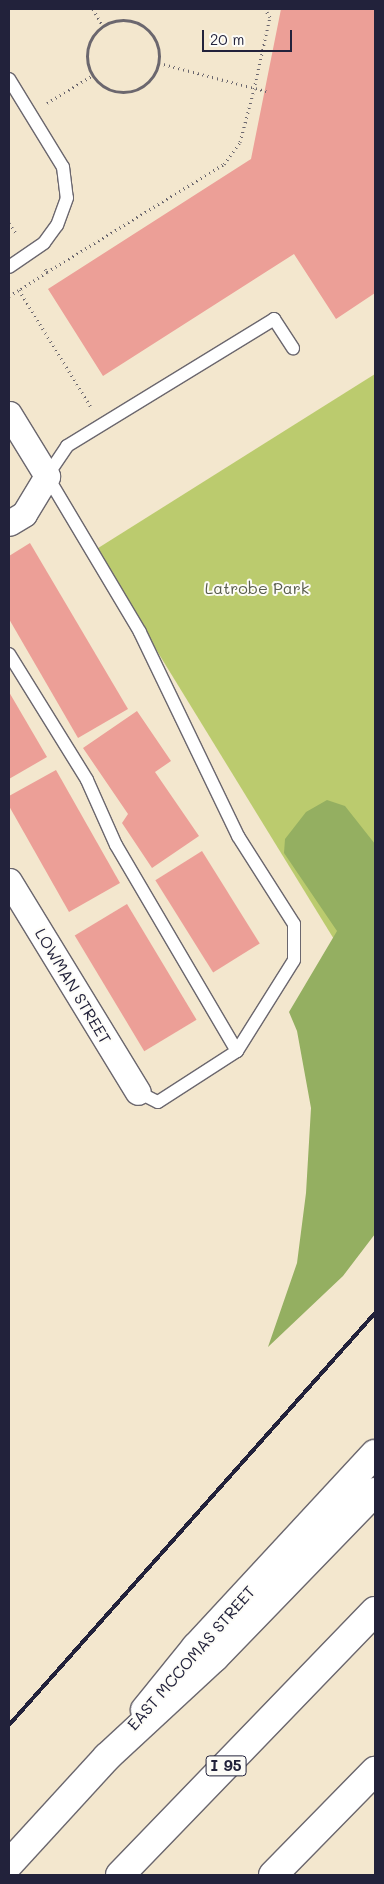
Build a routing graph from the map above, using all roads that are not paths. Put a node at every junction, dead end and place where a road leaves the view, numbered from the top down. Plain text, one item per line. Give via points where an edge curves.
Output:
1 (9, 79) edge
2 (9, 267) edge
3 (293, 348) dead end
4 (9, 414) edge
5 (48, 476) junction
6 (9, 523) edge
7 (9, 654) edge
8 (9, 881) edge
9 (237, 1051) junction
10 (138, 1092) joint
11 (375, 1454) edge
12 (375, 1492) edge
13 (375, 1610) edge
14 (375, 1619) edge
15 (332, 1658) junction
16 (107, 1757) junction
17 (375, 1771) edge
18 (9, 1864) edge
19 (120, 1875) edge
20 (273, 1875) edge

1 - 2 lane via 63,167 67,198 57,225 31,254
3 - 5 lane via 274,319 67,446
4 - 5 street
5 - 6 street via 24,514
5 - 9 lane via 140,632 238,836 294,924 294,960
7 - 9 lane via 87,780 116,845
8 - 10 street, LOWMAN STREET
9 - 10 lane via 158,1102
11 - 16 main road, EAST MCCOMAS STREET via 196,1648
12 - 16 main road via 214,1658
13 - 15 main road, I 95
14 - 15 main road, I 95
15 - 19 main road, I 95
16 - 18 main road, EAST MCCOMAS STREET
17 - 20 main road

